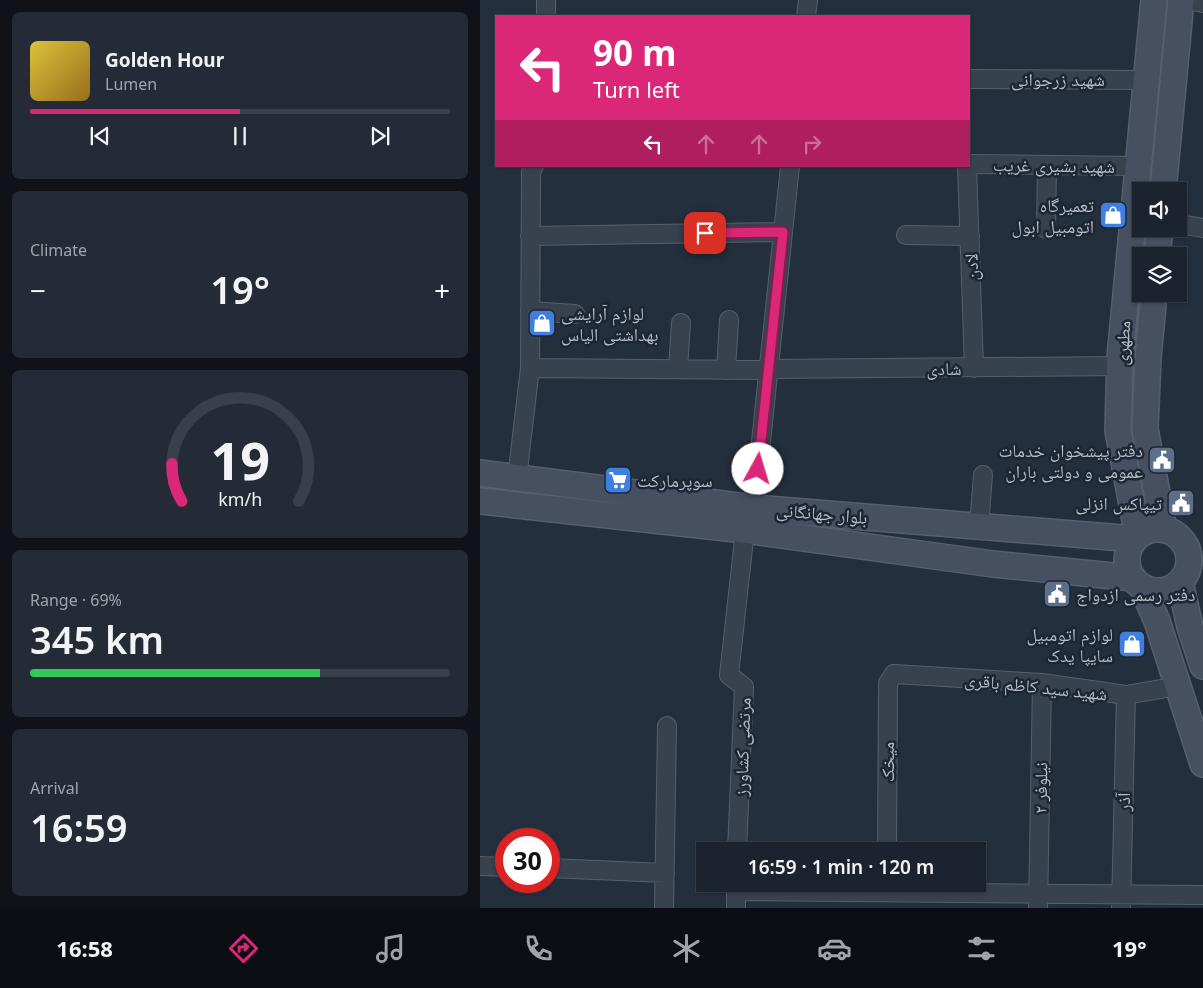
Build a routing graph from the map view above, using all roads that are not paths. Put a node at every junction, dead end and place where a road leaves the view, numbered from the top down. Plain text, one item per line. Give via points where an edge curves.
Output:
1 (546, 0) edge
2 (808, 0) edge
3 (1154, 0) edge
4 (1181, 0) edge
5 (1186, 0) edge
6 (1203, 3) edge
7 (546, 15) edge
8 (806, 15) edge
9 (970, 79) edge
10 (1146, 80) junction
11 (970, 165) edge
12 (1047, 165) junction
13 (1138, 166) junction
14 (533, 167) edge
15 (790, 167) edge
16 (968, 167) edge
17 (1164, 182) edge
18 (1187, 225) edge
19 (1203, 228) edge
20 (1046, 229) dead end
21 (783, 232) junction
22 (906, 235) dead end
23 (530, 236) junction
24 (970, 236) junction
25 (1153, 302) edge
26 (530, 311) junction
27 (575, 314) dead end
28 (729, 320) dead end
29 (681, 323) dead end
30 (1120, 366) junction
31 (530, 368) junction
32 (974, 368) junction
33 (678, 370) junction
34 (726, 370) junction
35 (769, 370) junction
36 (480, 473) edge
37 (983, 475) dead end
38 (517, 478) junction
39 (480, 502) edge
40 (749, 519) junction
41 (988, 527) junction
42 (1137, 537) junction
43 (1184, 540) edge
44 (993, 564) junction
45 (1189, 580) edge
46 (1137, 583) junction
47 (1203, 666) edge
48 (894, 674) joint
49 (1042, 683) junction
50 (1178, 686) junction
51 (1126, 695) junction
52 (667, 726) dead end
53 (1203, 764) edge
54 (737, 842) edge
55 (887, 842) edge
56 (480, 866) edge
57 (495, 867) edge
58 (560, 868) edge
59 (665, 873) junction
60 (736, 894) edge
61 (886, 895) edge
62 (1203, 895) edge
63 (1038, 901) edge
64 (1121, 901) edge
65 (664, 908) edge

1 - 7 street
2 - 8 street
3 - 10 main road, مطهری
4 - 17 main road
5 - 6 street
9 - 10 street, شهید زرجوانی
10 - 13 main road, مطهری
11 - 12 street, شهید بشیری غریب
12 - 13 street, شهید بشیری غریب
12 - 20 street
13 - 30 main road, مطهری
14 - 23 street via 530,172
15 - 21 street
16 - 24 street, لادن
18 - 19 street
21 - 23 street
21 - 35 street
22 - 24 street
23 - 26 street
24 - 32 street, لادن
25 - 43 main road, مطهری via 1145,429
26 - 27 street
26 - 31 street
28 - 34 street
29 - 33 street
30 - 32 street, شادی
30 - 42 main road, مطهری via 1118,431
31 - 33 street, شادی
31 - 38 street
32 - 35 street, شادی
33 - 34 street, شادی
34 - 35 street, شادی
35 - 40 street
36 - 38 main road, بلوار جهانگانی
37 - 41 street
38 - 40 main road, بلوار جهانگانی
39 - 40 main road, بلوار جهانگانی
40 - 41 main road, بلوار جهانگانی
40 - 44 main road, بلوار جهانگانی
40 - 54 street, مرتضی کشاورز via 729,675 744,688
41 - 42 main road, بلوار جهانگانی
41 - 44 main road via 1009,532 1015,542 1013,554 1005,563
42 - 43 main road via 1155,529
42 - 46 main road via 1127,554 1129,571
43 - 45 main road via 1189,557
44 - 46 main road, بلوار جهانگانی
45 - 46 main road via 1162,591 1151,591
45 - 47 main road via 1190,627
46 - 50 main road via 1157,621
48 - 49 street, شهید سید کاظم باقری
48 - 55 street, میخک via 888,683
49 - 51 street, شهید سید کاظم باقری
49 - 63 street, نیلوفر ۲
50 - 51 street, شهید سید کاظم باقری
50 - 53 main road
51 - 64 street, آذر
52 - 59 street
56 - 57 street
58 - 59 street
59 - 65 street
60 - 61 street
61 - 63 street
62 - 64 street
63 - 64 street

